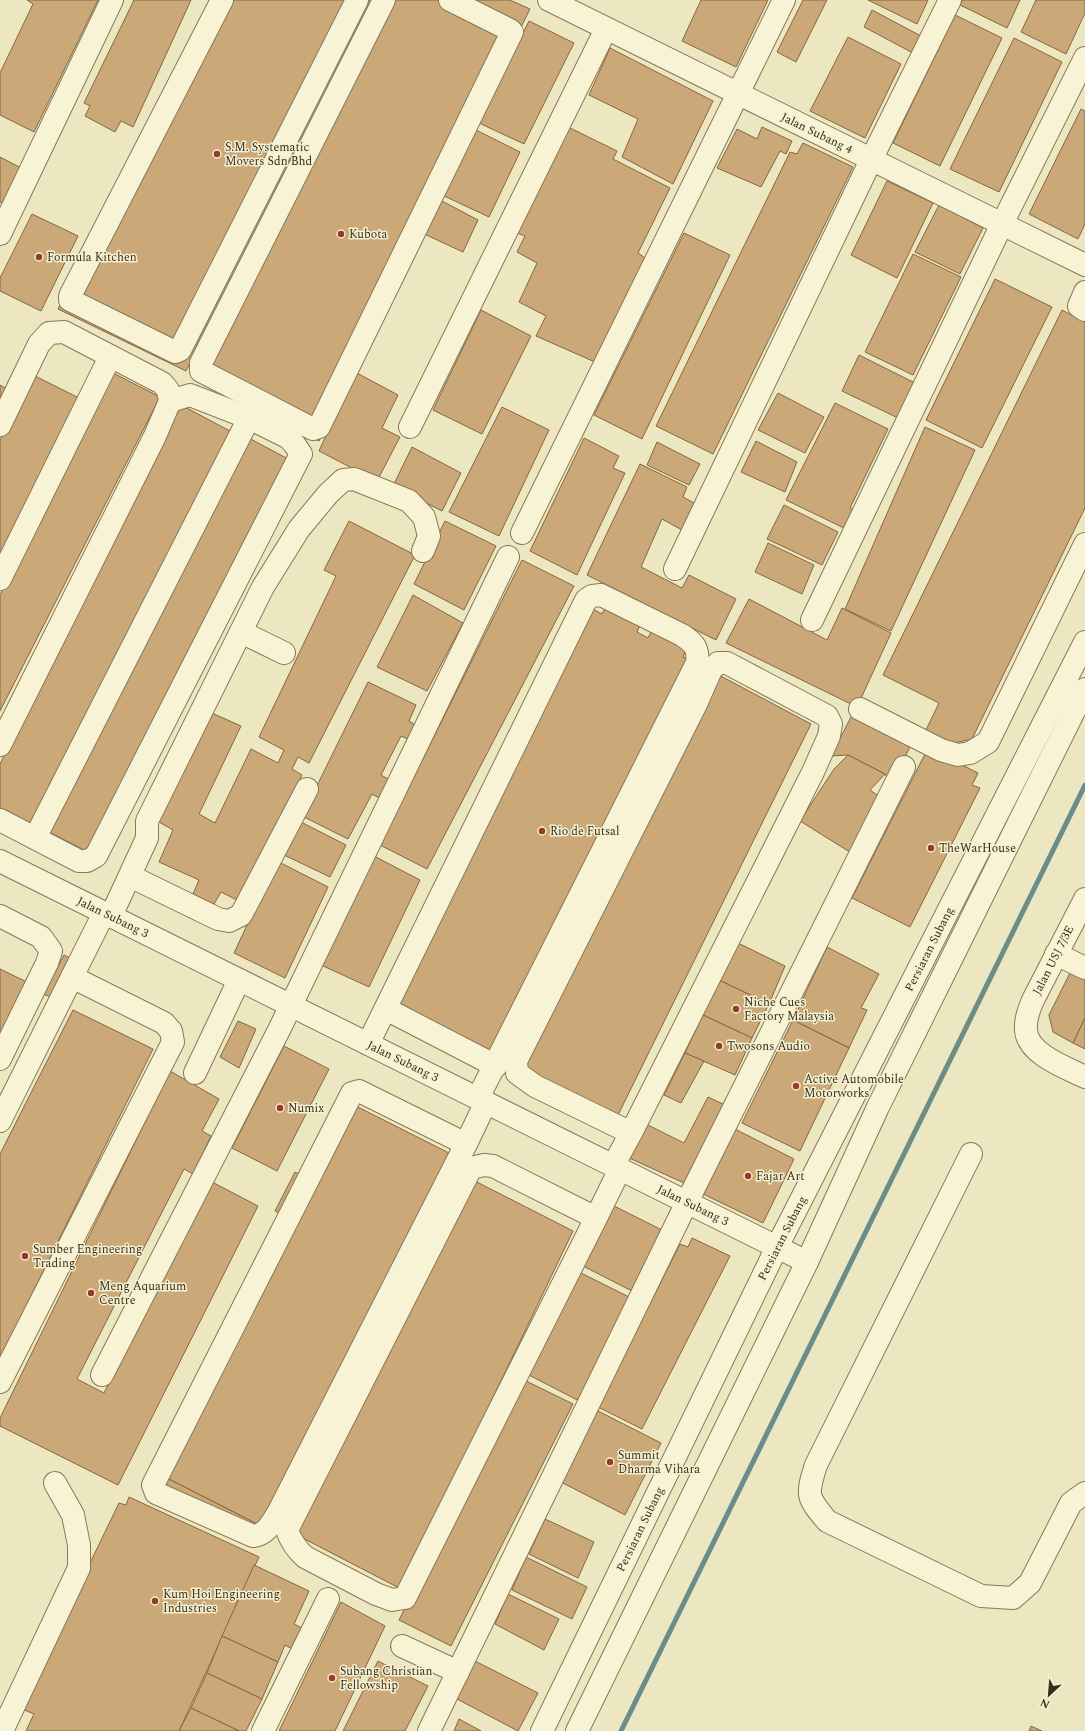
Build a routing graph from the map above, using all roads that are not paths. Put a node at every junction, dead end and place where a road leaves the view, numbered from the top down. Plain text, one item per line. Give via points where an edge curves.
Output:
1 (112, 0) edge
2 (222, 0) edge
3 (357, 0) edge
4 (384, 0) edge
5 (450, 0) edge
6 (784, 0) edge
7 (950, 0) edge
8 (554, 1) edge
9 (606, 29) junction
10 (1085, 58) edge
11 (737, 93) junction
12 (871, 160) junction
13 (1002, 224) junction
14 (0, 234) edge
15 (1085, 264) edge
16 (1085, 292) edge
17 (1085, 310) edge
18 (110, 357) junction
19 (170, 401) junction
20 (249, 418) junction
21 (0, 425) edge
22 (410, 427) dead end
23 (522, 533) dead end
24 (1085, 544) edge
25 (423, 551) dead end
26 (508, 557) dead end
27 (675, 569) dead end
28 (0, 579) edge
29 (812, 620) dead end
30 (241, 632) junction
31 (1085, 642) edge
32 (284, 653) dead end
33 (1085, 689) edge
34 (860, 709) dead end
35 (0, 745) edge
36 (904, 767) dead end
37 (307, 789) dead end
38 (0, 820) edge
39 (35, 838) junction
40 (0, 861) edge
41 (130, 876) junction
42 (1085, 899) edge
43 (107, 914) junction
44 (0, 916) edge
45 (1056, 954) junction
46 (1085, 968) edge
47 (72, 977) junction
48 (239, 980) junction
49 (290, 1005) junction
50 (386, 1009) junction
51 (368, 1044) junction
52 (0, 1059) edge
53 (496, 1066) junction
54 (195, 1073) dead end
55 (1085, 1077) edge
56 (482, 1100) junction
57 (0, 1121) edge
58 (631, 1133) junction
59 (466, 1144) junction
60 (971, 1154) dead end
61 (617, 1167) junction
62 (687, 1202) junction
63 (596, 1218) junction
64 (777, 1247) junction
65 (806, 1262) junction
66 (102, 1375) dead end
67 (0, 1382) edge
68 (55, 1483) dead end
69 (1085, 1493) edge
70 (328, 1599) dead end
71 (402, 1646) dead end
72 (458, 1672) junction
73 (2, 1731) edge
74 (263, 1731) edge
75 (429, 1731) edge
76 (542, 1731) edge
77 (577, 1731) edge

1 - 14 street
2 - 3 street via 70,296 70,300 175,352 180,350
4 - 5 street via 200,363 201,372 313,429 319,427 512,32
6 - 11 street
7 - 12 street
8 - 9 street, Jalan Subang 4
9 - 11 street, Jalan Subang 4
9 - 22 street
10 - 13 street
11 - 12 street, Jalan Subang 4
11 - 23 street
12 - 13 street, Jalan Subang 4
12 - 27 street
13 - 15 street, Jalan Subang 4
13 - 29 street
16 - 17 street via 1078,306
18 - 19 street via 162,383 168,390
18 - 21 street via 64,332 49,333 39,344
18 - 28 street
19 - 20 street via 190,395
19 - 35 street via 155,436
20 - 39 street
20 - 39 street via 289,438 301,454 270,518 96,856 87,861 79,861
24 - 34 street via 988,742 970,753 958,755 941,750
25 - 30 street via 429,536 424,517 409,501 354,479 343,480 299,529 264,587
26 - 49 street
30 - 32 street
30 - 41 street via 147,821 148,838
31 - 64 street, Persiaran Subang
33 - 65 street, Persiaran Subang via 878,1107
36 - 62 street
37 - 41 street via 241,915 229,921 218,919
38 - 39 street
40 - 43 street, Jalan Subang 3
41 - 43 street
42 - 45 street, Jalan USJ 7/3E
43 - 47 street
43 - 48 street, Jalan Subang 3
44 - 52 street via 41,937 51,951
45 - 46 street
45 - 55 street, Jalan USJ 7/3E via 1033,1000 1027,1015 1025,1031 1032,1045 1044,1057
47 - 57 street
47 - 67 street via 164,1023 171,1031 173,1042
48 - 49 street, Jalan Subang 3
48 - 54 street
49 - 51 street, Jalan Subang 3
49 - 66 street
50 - 51 street
50 - 53 street
50 - 53 street via 586,600 601,595 682,635 696,647 697,663
51 - 56 street, Jalan Subang 3
53 - 56 street
56 - 59 street
56 - 61 street, Jalan Subang 3
58 - 58 street via 535,1086 518,1073 516,1061 711,670 718,663 727,663 827,716 831,724 829,736
58 - 61 street
59 - 59 street via 359,1091 352,1093 153,1486 156,1493 253,1536 259,1536 268,1528 278,1513
60 - 69 street via 816,1465 810,1485 811,1501 826,1521 981,1596 1013,1598 1030,1583 1071,1503
61 - 62 street, Jalan Subang 3
61 - 63 street
62 - 64 street, Jalan Subang 3
62 - 72 street
63 - 63 street via 405,1598 392,1600 376,1594 305,1557 293,1544 287,1530 471,1168 493,1166
64 - 65 street, Jalan Subang 3
64 - 76 street, Persiaran Subang
65 - 77 street, Persiaran Subang
68 - 73 street via 73,1515 79,1545 79,1568
70 - 74 street
71 - 72 street
72 - 75 street

